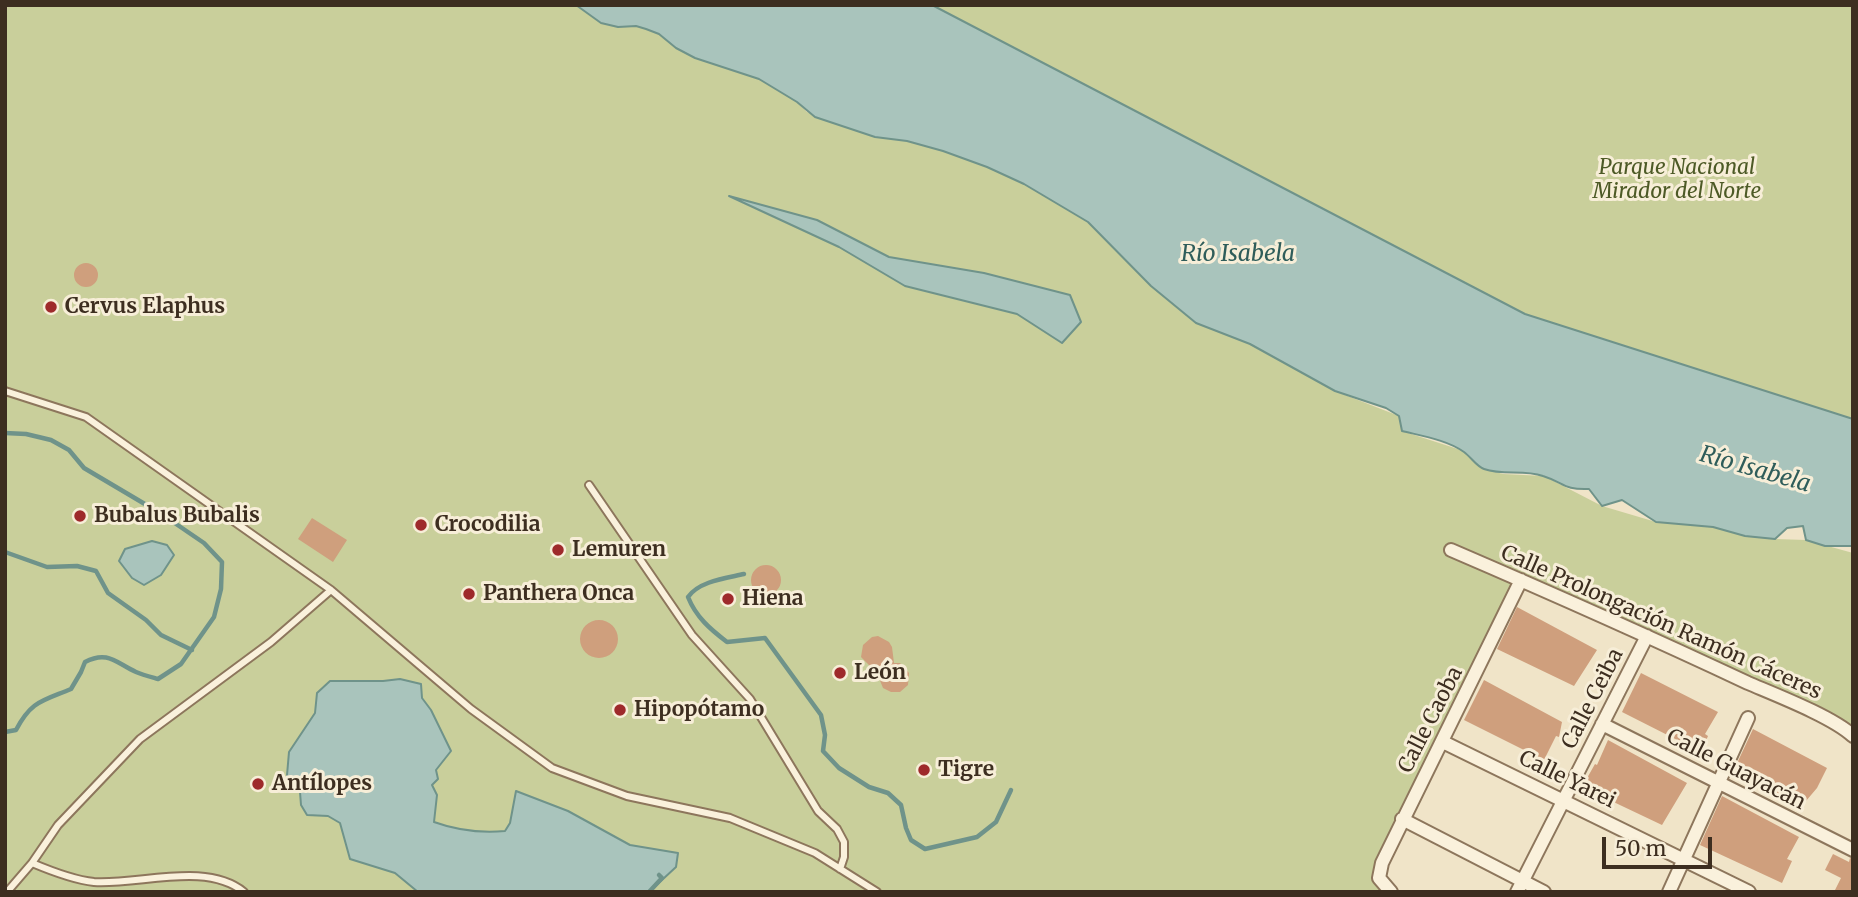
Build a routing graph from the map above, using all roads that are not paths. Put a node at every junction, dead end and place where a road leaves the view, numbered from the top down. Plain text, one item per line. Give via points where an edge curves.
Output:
1 (5, 391) edge
2 (589, 485) dead end
3 (1451, 550) dead end
4 (1521, 580) junction
5 (331, 590) junction
6 (1647, 636) junction
7 (1748, 718) dead end
8 (1602, 724) junction
9 (1851, 733) edge
10 (1443, 741) junction
11 (1719, 784) junction
12 (1563, 800) junction
13 (1402, 819) junction
14 (1853, 850) edge
15 (1684, 860) junction
16 (32, 863) junction
17 (840, 869) junction
18 (1520, 886) edge
19 (7, 892) edge
20 (244, 892) edge
21 (877, 892) edge
22 (1391, 892) edge
23 (1544, 892) edge
24 (1669, 892) edge
25 (1749, 892) edge

1 - 5 lane via 86,417
2 - 17 lane via 692,635 750,699 818,811 837,829 845,842
3 - 4 street, Calle Prolongación Ramón Cáceres
4 - 6 street, Calle Prolongación Ramón Cáceres
4 - 10 street, Calle Caoba
5 - 16 lane via 271,642 140,739 58,825
5 - 17 lane via 471,709 552,768 627,796 730,818 815,853
6 - 8 street, Calle Ceiba
6 - 9 street, Calle Prolongación Ramón Cáceres
7 - 11 street
8 - 11 street, Calle Guayacán
8 - 12 street, Calle Ceiba
10 - 12 street, Calle Yarei
10 - 13 street, Calle Caoba
11 - 14 street, Calle Guayacán
11 - 15 street
12 - 15 street, Calle Yarei
12 - 18 street, Calle Ceiba
13 - 18 street
13 - 22 street, Calle Caoba via 1382,863 1380,878
15 - 24 street
15 - 25 street, Calle Yarei
16 - 19 lane
16 - 20 lane via 94,882 199,876 234,884
17 - 21 lane
18 - 23 street

